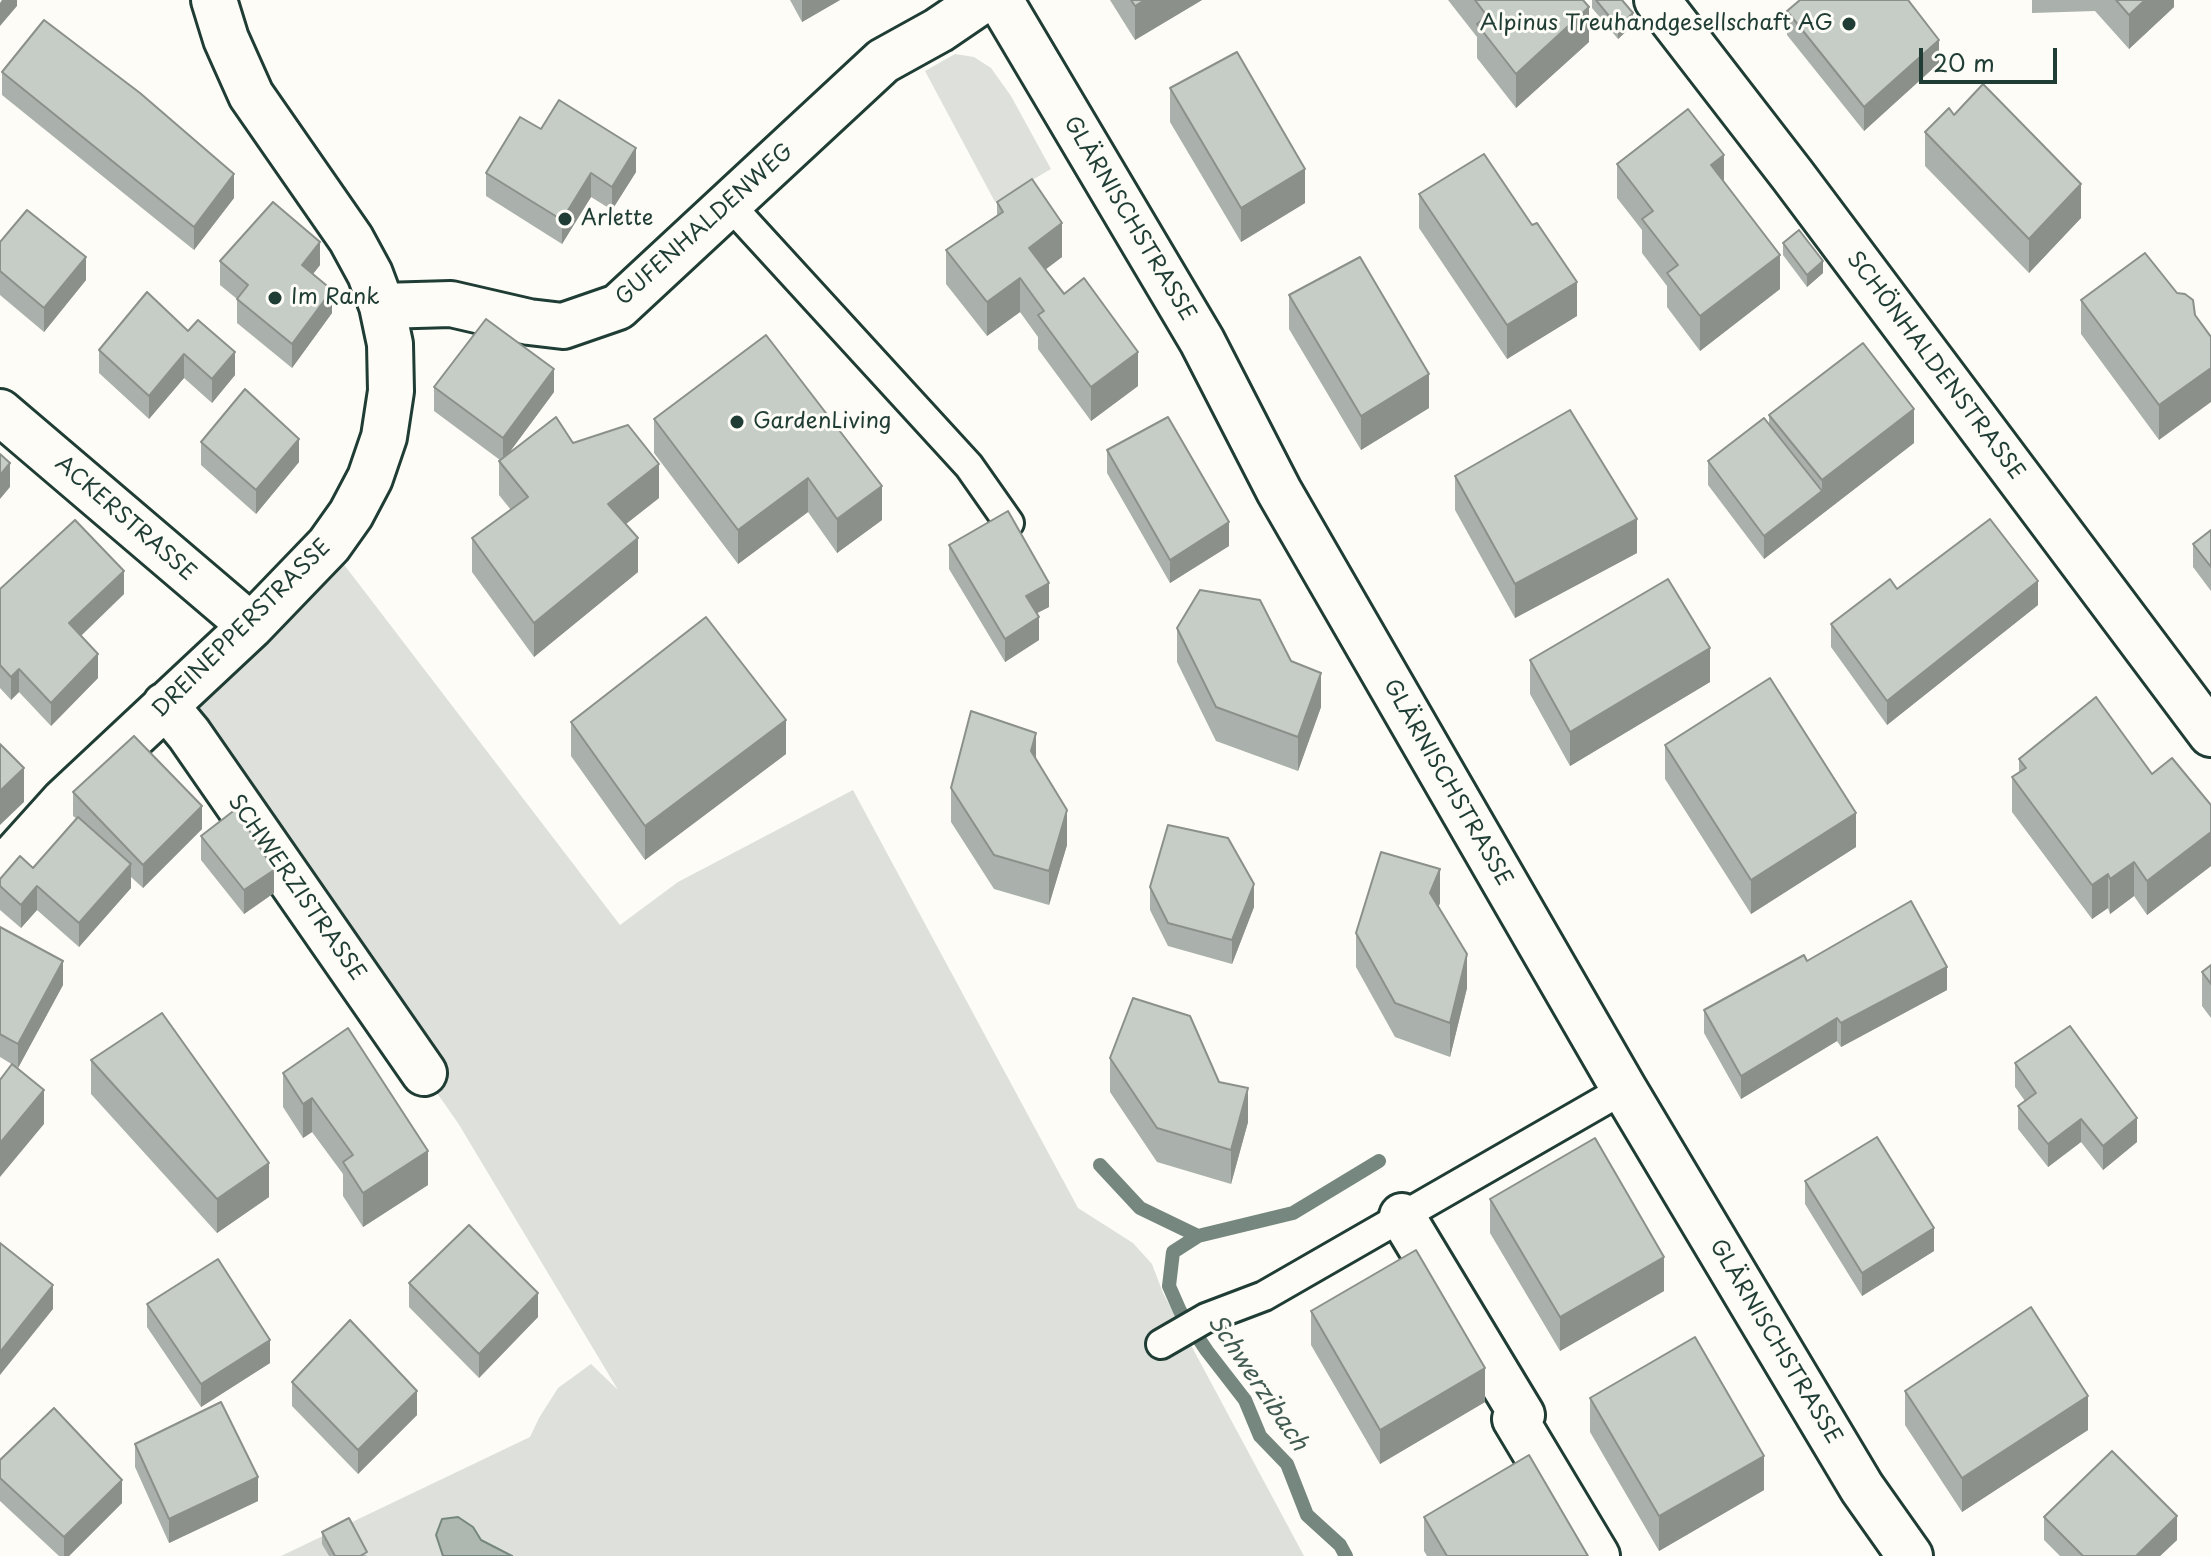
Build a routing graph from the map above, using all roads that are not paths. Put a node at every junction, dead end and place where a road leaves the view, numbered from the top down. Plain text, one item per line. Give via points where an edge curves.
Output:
1 (214, 0) edge
2 (983, 0) edge
3 (1000, 0) edge
4 (1657, 0) edge
5 (729, 204) junction
6 (382, 306) junction
7 (0, 412) edge
8 (1009, 523) edge
9 (251, 626) junction
10 (165, 705) junction
11 (2211, 734) edge
12 (0, 872) edge
13 (424, 1073) dead end
14 (1624, 1089) junction
15 (1402, 1216) junction
16 (1161, 1344) dead end
17 (1597, 1556) edge
18 (1910, 1556) edge

1 - 6 street, DREINEPPERSTRASSE via 251,95 351,239
2 - 5 street, GUFENHALDENWEG via 883,61
3 - 14 street, GLÄRNISCHSTRASSE via 1202,341 1279,491
4 - 11 street, SCHÖNHALDENSTRASSE
5 - 6 street, GUFENHALDENWEG via 618,307 563,326 451,304
5 - 8 lane via 969,466
6 - 9 street, DREINEPPERSTRASSE via 391,391 370,478 329,545
7 - 9 street, ACKERSTRASSE
9 - 10 street, DREINEPPERSTRASSE
10 - 12 street, DREINEPPERSTRASSE via 64,801
10 - 13 street, SCHWERZISTRASSE
14 - 15 lane
14 - 18 street, GLÄRNISCHSTRASSE via 1862,1488
15 - 16 lane via 1264,1296 1206,1318
15 - 17 street via 1522,1415 1515,1419

